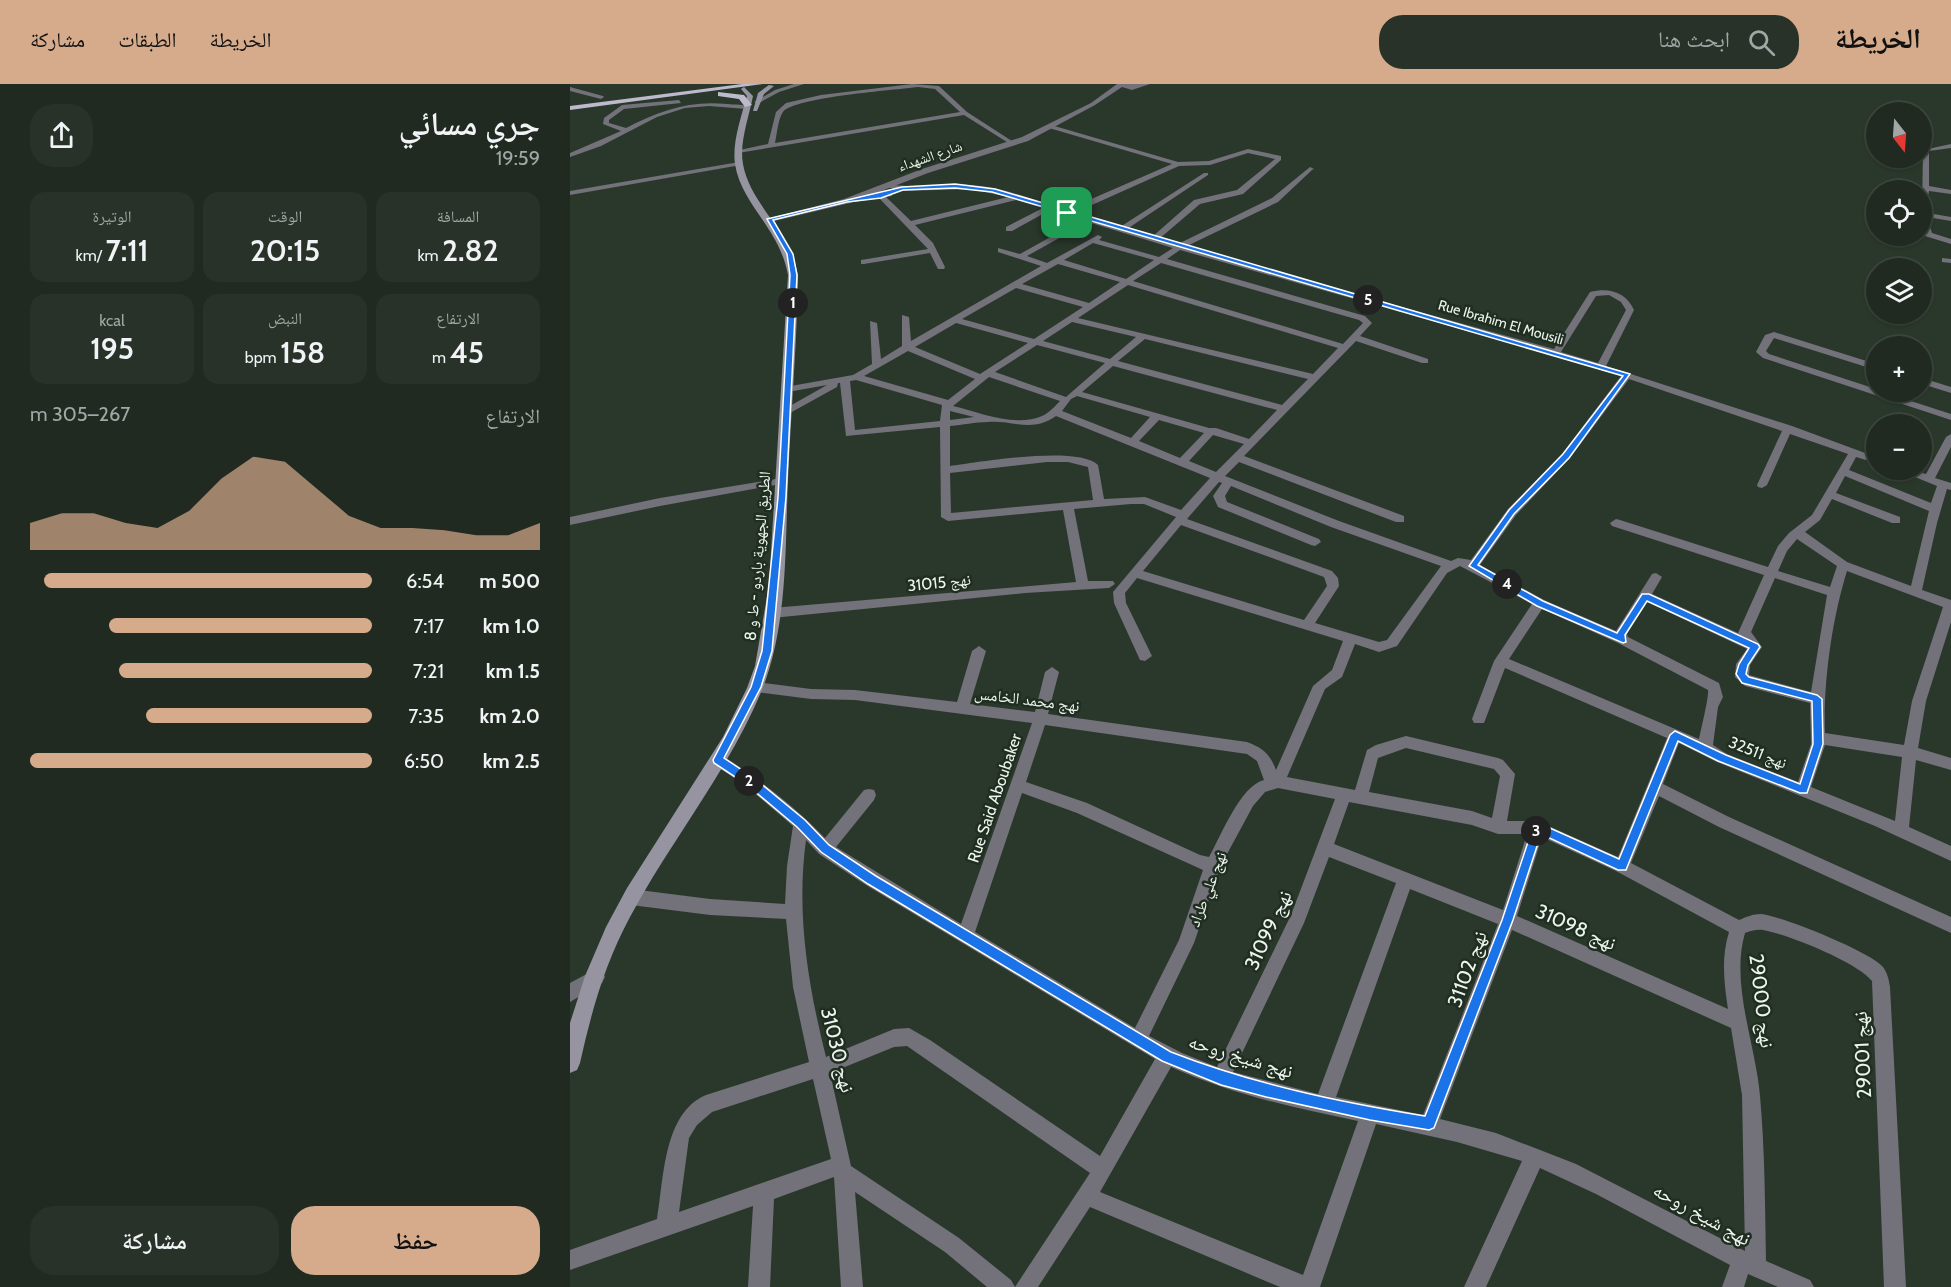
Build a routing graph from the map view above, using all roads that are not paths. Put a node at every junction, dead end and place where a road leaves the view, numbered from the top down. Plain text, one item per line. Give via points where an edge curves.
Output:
1 (683, 84) edge
2 (692, 84) edge
3 (720, 84) edge
4 (759, 84) edge
5 (801, 84) edge
6 (1120, 84) edge
7 (1147, 84) edge
8 (774, 85) edge
9 (928, 85) edge
10 (587, 87) dead end
11 (712, 87) edge
12 (740, 87) edge
13 (1132, 88) junction
14 (573, 89) edge
15 (648, 90) junction
16 (601, 97) junction
17 (636, 100) junction
18 (757, 102) junction
19 (714, 103) junction
20 (1093, 104) junction
21 (570, 106) edge
22 (748, 106) junction
23 (965, 113) junction
24 (1051, 127) junction
25 (745, 128) junction
26 (628, 130) junction
27 (1012, 143) junction
28 (771, 146) junction
29 (1951, 146) edge
30 (570, 155) edge
31 (739, 157) junction
32 (1178, 164) junction
33 (1310, 169) dead end
34 (1206, 174) dead end
35 (1924, 180) edge
36 (887, 186) junction
37 (902, 189) junction
38 (1932, 189) edge
39 (1951, 192) edge
40 (570, 193) edge
41 (881, 196) junction
42 (1014, 198) junction
43 (847, 201) junction
44 (1047, 208) junction
45 (1067, 213) junction
46 (1932, 216) edge
47 (770, 219) junction
48 (1087, 220) junction
49 (1950, 220) edge
50 (910, 224) junction
51 (1009, 229) dead end
52 (1117, 229) junction
53 (1067, 230) junction
54 (1932, 235) edge
55 (1093, 239) junction
56 (1153, 240) junction
57 (1951, 242) edge
58 (1181, 247) junction
59 (933, 250) junction
60 (1001, 250) dead end
61 (1020, 256) junction
62 (1161, 260) junction
63 (1058, 261) junction
64 (864, 262) dead end
65 (1048, 266) junction
66 (940, 267) dead end
67 (1129, 282) junction
68 (1017, 285) junction
69 (1090, 306) junction
70 (905, 317) dead end
71 (1072, 319) junction
72 (955, 320) junction
73 (873, 323) dead end
74 (1143, 336) junction
75 (1356, 338) junction
76 (1034, 343) junction
77 (907, 347) junction
78 (1344, 347) junction
79 (1821, 349) junction
80 (1556, 353) junction
81 (1425, 361) dead end
82 (1113, 363) junction
83 (877, 364) junction
84 (1601, 367) junction
85 (1866, 368) edge
86 (1808, 369) junction
87 (1852, 371) junction
88 (985, 376) junction
89 (1314, 377) junction
90 (851, 378) junction
91 (1625, 378) junction
92 (1866, 380) edge
93 (1932, 384) edge
94 (788, 389) junction
95 (1951, 390) edge
96 (1076, 393) junction
97 (1067, 400) junction
98 (1911, 402) edge
99 (946, 405) junction
100 (1285, 409) junction
101 (786, 411) junction
102 (1054, 411) junction
103 (1158, 415) junction
104 (1951, 417) edge
105 (994, 418) junction
106 (945, 424) junction
107 (1788, 428) junction
108 (1212, 430) junction
109 (1951, 437) edge
110 (1132, 443) junction
111 (1251, 443) junction
112 (1854, 452) junction
113 (1866, 456) edge
114 (1239, 458) junction
115 (1182, 462) junction
116 (945, 470) junction
117 (1843, 471) junction
118 (1932, 473) edge
119 (1224, 478) junction
120 (1932, 480) edge
121 (782, 481) junction
122 (1762, 485) dead end
123 (1947, 485) edge
124 (1831, 495) junction
125 (1099, 503) junction
126 (1068, 506) junction
127 (1934, 509) junction
128 (1181, 518) junction
129 (1400, 519) dead end
130 (1896, 520) dead end
131 (570, 521) edge
132 (1616, 523) dead end
133 (1798, 533) junction
134 (1315, 542) dead end
135 (1451, 565) junction
136 (1843, 565) junction
137 (1473, 566) junction
138 (1773, 572) junction
139 (1137, 574) junction
140 (1656, 577) dead end
141 (1109, 584) dead end
142 (1083, 585) junction
143 (1916, 591) junction
144 (1834, 593) junction
145 (1646, 596) junction
146 (1540, 603) junction
147 (1950, 605) edge
148 (772, 613) junction
149 (1306, 626) junction
150 (1623, 639) junction
151 (1350, 640) junction
152 (1755, 647) junction
153 (980, 651) dead end
154 (1145, 656) dead end
155 (1500, 661) junction
156 (1052, 672) dead end
157 (756, 687) junction
158 (1817, 699) junction
159 (962, 709) junction
160 (1479, 719) dead end
161 (1040, 720) junction
162 (1675, 735) junction
163 (1818, 738) junction
164 (1705, 748) junction
165 (1910, 752) junction
166 (718, 760) junction
167 (1944, 762) edge
168 (1275, 783) junction
169 (1016, 785) junction
170 (1655, 787) junction
171 (1803, 790) junction
172 (869, 795) dead end
173 (1352, 796) junction
174 (801, 824) junction
175 (1498, 827) junction
176 (1538, 828) junction
177 (1901, 831) junction
178 (1325, 848) junction
179 (825, 849) junction
180 (1951, 854) edge
181 (1213, 865) junction
182 (1622, 866) junction
183 (1405, 880) junction
184 (632, 897) junction
185 (785, 911) junction
186 (1508, 920) junction
187 (1951, 925) edge
188 (1738, 928) junction
189 (965, 936) junction
190 (596, 977) junction
191 (570, 993) edge
192 (1740, 1023) junction
193 (1138, 1040) junction
194 (1167, 1056) junction
195 (570, 1063) edge
196 (820, 1068) junction
197 (1221, 1078) junction
198 (1324, 1104) junction
199 (1370, 1114) junction
200 (1429, 1123) junction
201 (1535, 1156) junction
202 (842, 1168) junction
203 (1103, 1170) junction
204 (764, 1192) junction
205 (1087, 1196) junction
206 (666, 1228) junction
207 (570, 1260) edge
208 (1749, 1265) junction
209 (759, 1287) edge
210 (852, 1287) edge
211 (1004, 1287) edge
212 (1026, 1287) edge
213 (1305, 1287) edge
214 (1310, 1287) edge
215 (1475, 1287) edge
216 (1733, 1287) edge
217 (1803, 1287) edge
218 (1895, 1287) edge

1 - 15 highway
2 - 15 highway
3 - 11 highway
4 - 11 highway
5 - 18 street
6 - 13 street
6 - 20 street
7 - 13 street
8 - 12 main road
8 - 18 main road via 761,93
9 - 23 street via 939,88
9 - 28 street via 788,104 779,112
10 - 14 street
11 - 21 highway
12 - 17 highway
12 - 22 main road via 750,94
13 - 20 street
14 - 16 street
15 - 16 highway
16 - 21 highway
17 - 21 highway
17 - 22 highway via 721,94 741,97
18 - 25 main road
19 - 22 street
19 - 26 street via 668,111
19 - 26 street via 636,104 616,110 606,119 606,124
20 - 24 street, شارع الشهداء
22 - 25 main road
23 - 27 street
23 - 28 street
24 - 27 street, شارع الشهداء
24 - 32 street
25 - 31 main road
26 - 30 street
27 - 36 street, شارع الشهداء
28 - 31 street
29 - 35 street via 1926,150
31 - 40 street
31 - 47 main road, الطريق الجهوية باردو - ط و 8 via 746,184
32 - 45 street
32 - 56 street via 1210,163 1248,151 1274,154 1279,159 1240,192 1197,202
33 - 58 street via 1275,200 1204,232
34 - 52 street
36 - 37 street
36 - 43 street, شارع الشهداء
37 - 41 street
37 - 42 street, Rue Ibrahim El Mousili via 971,187
38 - 39 street
41 - 43 street
41 - 50 street
42 - 44 street, Rue Ibrahim El Mousili
42 - 50 street
43 - 47 street, شارع الشهداء
44 - 45 street, Rue Ibrahim El Mousili
44 - 51 street
45 - 48 street, Rue Ibrahim El Mousili
46 - 49 street
47 - 94 main road, الطريق الجهوية باردو - ط و 8 via 792,261
48 - 52 street, Rue Ibrahim El Mousili
48 - 53 street
50 - 59 street
52 - 55 street
52 - 56 street, Rue Ibrahim El Mousili
53 - 55 street
53 - 61 street
54 - 57 street
55 - 62 street
55 - 63 street
56 - 58 street, Rue Ibrahim El Mousili
58 - 62 street
58 - 80 street, Rue Ibrahim El Mousili
59 - 64 street
59 - 66 street
60 - 61 street
61 - 65 street
62 - 67 street
62 - 75 street via 1362,318 1368,324
63 - 65 street
63 - 67 street
65 - 68 street
67 - 69 street
67 - 78 street
68 - 69 street
68 - 72 street
69 - 71 street
70 - 77 street
71 - 74 street
71 - 76 street
72 - 76 street
72 - 77 street
73 - 83 street
74 - 82 street
74 - 89 street
75 - 78 street
75 - 81 street
76 - 82 street
76 - 88 street
77 - 83 street
77 - 88 street
78 - 89 street
79 - 86 street
79 - 86 street via 1774,335 1762,347 1763,355
79 - 87 street
80 - 84 street, Rue Ibrahim El Mousili
80 - 84 street via 1593,294 1619,296 1630,310
82 - 96 street
82 - 100 street
83 - 90 street
84 - 91 street, Rue Ibrahim El Mousili
85 - 87 street
86 - 87 street
87 - 92 street
88 - 97 street
88 - 99 street
89 - 100 street
90 - 94 street
90 - 99 street
90 - 101 street
90 - 106 street via 850,434
91 - 107 street, Rue Ibrahim El Mousili
91 - 137 street via 1566,456 1512,512
93 - 95 street
94 - 101 main road, الطريق الجهوية باردو - ط و 8
96 - 97 street
96 - 103 street
97 - 102 street
98 - 104 street
99 - 105 street
99 - 106 street
100 - 111 street
101 - 121 main road, الطريق الجهوية باردو - ط و 8
102 - 105 street via 1032,421
102 - 110 street
103 - 108 street
103 - 110 street
105 - 106 street
106 - 116 street
107 - 112 street, Rue Ibrahim El Mousili
107 - 122 street
108 - 111 street
108 - 115 street
109 - 118 street
110 - 115 street
111 - 114 street
112 - 113 street, Rue Ibrahim El Mousili
112 - 117 street
114 - 119 street
114 - 129 street
115 - 119 street
116 - 125 street via 1084,459 1093,465
116 - 126 street via 948,517
117 - 124 street
117 - 127 street
119 - 128 street
119 - 134 street via 1219,496 1222,504
119 - 135 street via 1335,524
120 - 123 street
121 - 131 street
121 - 148 main road, الطريق الجهوية باردو - ط و 8
123 - 127 street
124 - 130 street
124 - 133 street via 1816,517
125 - 126 street
125 - 128 street via 1145,501
126 - 142 street
127 - 143 street
128 - 139 street
128 - 149 street via 1328,574 1333,586
132 - 138 street
133 - 136 street
133 - 138 street via 1787,542
135 - 137 street via 1458,562
135 - 151 street via 1443,570 1392,643 1379,647
136 - 143 street
136 - 144 street
137 - 146 street
138 - 144 street
138 - 152 street via 1744,633
139 - 149 street
139 - 154 street via 1119,592 1120,603
140 - 145 street
141 - 142 street, نهج 31015
142 - 148 street, نهج 31015
143 - 147 street
144 - 158 street
145 - 150 street via 1621,634
145 - 152 street
146 - 150 street
146 - 155 street
147 - 165 street via 1919,701
148 - 157 main road, الطريق الجهوية باردو - ط و 8 via 767,651
149 - 151 street
150 - 164 street, نهج 32511 via 1713,687 1716,698
151 - 168 street via 1337,673 1320,686
152 - 158 street via 1743,664 1742,677
153 - 159 street
155 - 160 street
155 - 162 street
156 - 161 street, Rue Said Aboubaker
157 - 159 street, نهج محمد الخامس
157 - 166 main road, الطريق الجهوية باردو - ط و 8
158 - 163 street
159 - 161 street, نهج محمد الخامس
161 - 168 street, نهج محمد الخامس via 1140,731 1258,751
161 - 169 street, Rue Said Aboubaker
162 - 164 street
162 - 170 street
163 - 165 street
163 - 171 street
164 - 171 street, نهج 32511
165 - 167 street
165 - 177 street
166 - 174 street, نهج شيخ روحه
166 - 184 main road, الطريق الجهوية باردو - ط و 8
168 - 173 street
168 - 181 street, نهج علي طراد via 1260,787 1248,801
169 - 181 street via 1065,801 1198,862
169 - 189 street, Rue Said Aboubaker
170 - 182 street
170 - 187 street
171 - 177 street, نهج 32511
172 - 179 street
173 - 175 street via 1472,818
173 - 175 street, نهج 31099 via 1372,754 1406,742 1506,769
173 - 178 street, نهج 31099
174 - 179 street, نهج شيخ روحه
174 - 185 street, نهج 31030
175 - 176 street
176 - 182 street
176 - 186 street, نهج 31102
177 - 180 street, نهج 32511
178 - 183 street, نهج 31098
178 - 197 street, نهج 31099 via 1298,918
179 - 189 street, نهج شيخ روحه
181 - 193 street, نهج علي طراد via 1186,943
182 - 188 street
183 - 186 street, نهج 31098
183 - 198 street
184 - 185 street
184 - 190 main road, الطريق الجهوية باردو - ط و 8
185 - 196 street, نهج 31030
186 - 192 street, نهج 31098
186 - 200 street, نهج 31102
188 - 192 street, نهج 29000 via 1732,949
188 - 218 street, نهج 29001 via 1762,922 1847,954 1877,973 1882,996
189 - 193 street, نهج شيخ روحه
190 - 191 street
190 - 195 main road, الطريق الجهوية باردو - ط و 8
192 - 208 street, نهج 29000 via 1751,1094
193 - 194 street, نهج شيخ روحه
194 - 197 street, نهج شيخ روحه
194 - 203 street
196 - 202 street, نهج 31030
196 - 203 street via 879,1042 909,1037
196 - 206 street via 706,1104 690,1118 680,1136
197 - 198 street, نهج شيخ روحه
198 - 199 street, نهج شيخ روحه
199 - 200 street, نهج شيخ روحه
199 - 214 street
200 - 201 street, نهج شيخ روحه
201 - 208 street, نهج شيخ روحه via 1639,1205
201 - 215 street
202 - 204 street
202 - 210 street, نهج 31030
202 - 211 street via 952,1245
203 - 205 street
204 - 206 street
204 - 209 street
205 - 212 street
205 - 213 street
206 - 207 street
208 - 216 street
208 - 217 street, نهج شيخ روحه

